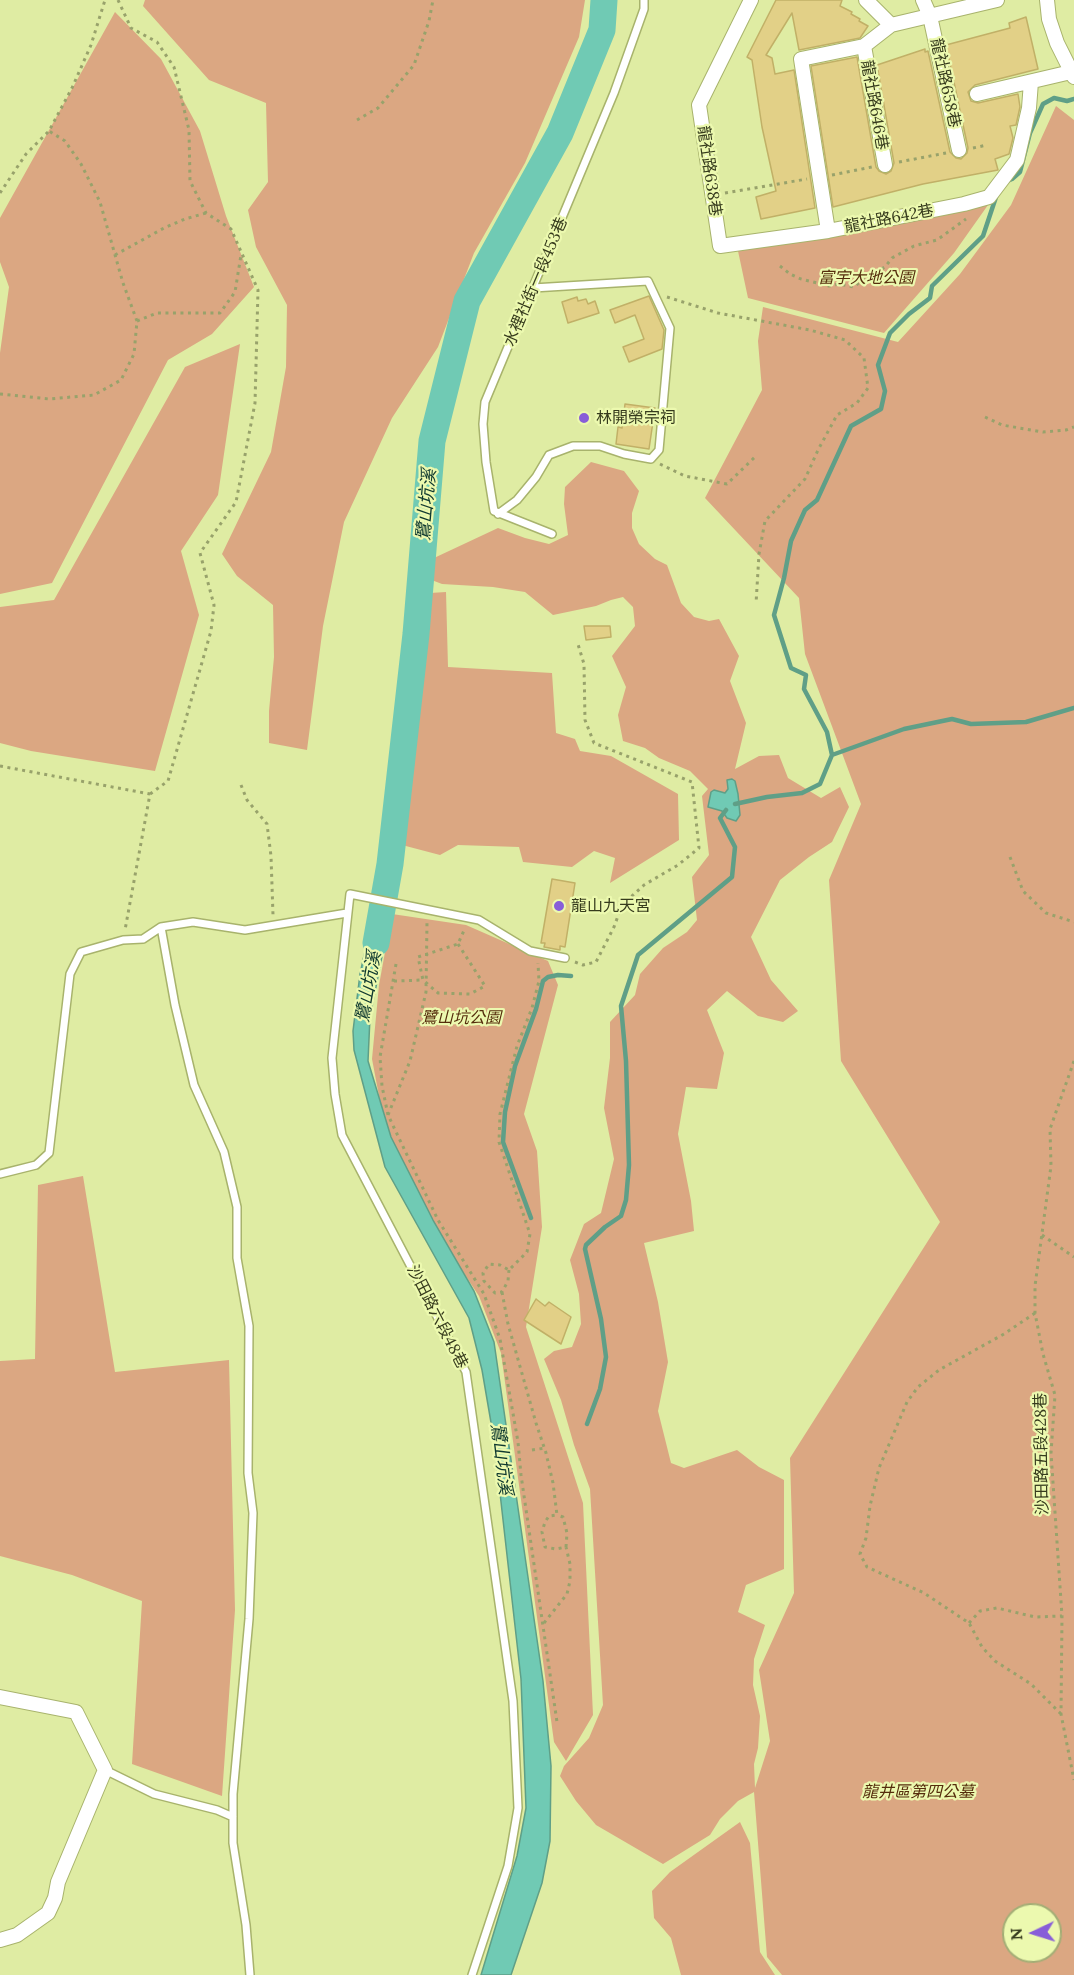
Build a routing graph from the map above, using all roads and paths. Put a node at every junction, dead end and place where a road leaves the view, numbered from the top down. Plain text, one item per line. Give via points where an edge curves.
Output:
1 (105, 0) edge
2 (118, 0) edge
3 (433, 0) edge
4 (644, 0) edge
5 (751, 0) edge
6 (867, 0) edge
7 (923, 0) edge
8 (997, 0) edge
9 (1047, 0) edge
10 (930, 16) junction
11 (891, 25) junction
12 (864, 46) junction
13 (1072, 74) edge
14 (1031, 82) junction
15 (977, 94) dead end
16 (357, 120) dead end
17 (49, 130) junction
18 (987, 145) dead end
19 (959, 150) junction
20 (885, 165) junction
21 (819, 177) junction
22 (0, 193) edge
23 (711, 195) junction
24 (978, 200) junction
25 (206, 213) junction
26 (828, 231) junction
27 (241, 254) junction
28 (115, 255) junction
29 (780, 266) dead end
30 (533, 288) junction
31 (654, 294) junction
32 (137, 321) junction
33 (0, 394) edge
34 (985, 417) dead end
35 (1074, 427) edge
36 (756, 456) dead end
37 (651, 459) junction
38 (498, 514) junction
39 (552, 534) dead end
40 (756, 604) dead end
41 (577, 641) dead end
42 (0, 766) edge
43 (240, 785) dead end
44 (150, 794) junction
45 (1010, 857) dead end
46 (427, 910) junction
47 (347, 913) junction
48 (469, 918) junction
49 (1074, 922) edge
50 (273, 926) junction
51 (161, 927) junction
52 (123, 940) junction
53 (458, 944) junction
54 (538, 952) junction
55 (565, 958) joint
56 (396, 964) dead end
57 (423, 980) junction
58 (394, 981) junction
59 (1074, 1061) edge
60 (388, 1115) junction
61 (0, 1174) edge
62 (1042, 1235) junction
63 (1074, 1257) edge
64 (509, 1270) junction
65 (488, 1287) junction
66 (482, 1291) junction
67 (502, 1292) junction
68 (1035, 1312) junction
69 (545, 1448) junction
70 (532, 1450) dead end
71 (557, 1515) junction
72 (566, 1547) junction
73 (1062, 1616) junction
74 (969, 1623) junction
75 (543, 1624) junction
76 (0, 1697) edge
77 (1061, 1714) junction
78 (557, 1722) dead end
79 (105, 1770) junction
80 (1074, 1780) edge
81 (233, 1816) junction
82 (0, 1940) edge
83 (250, 1975) edge
84 (471, 1975) edge

1 - 17 path via 91,45
2 - 25 path via 130,28 157,42 174,67 189,130 190,181
3 - 16 path via 414,65 378,108
4 - 30 lane, 水裡社街一段453巷 via 614,93
5 - 23 street, 龍社路638巷 via 699,105
6 - 11 street
7 - 10 street, 龍社路658巷
8 - 10 street
9 - 13 street via 1057,43
10 - 11 street
10 - 19 street, 龍社路658巷
11 - 12 street
12 - 20 street, 龍社路646巷
12 - 21 street, 龍社路642巷 via 801,58
13 - 14 street
14 - 15 street
14 - 24 street, 龍社路642巷 via 1017,159 989,196
17 - 22 path via 26,154
17 - 28 path via 65,141 81,164 100,202
18 - 19 path
19 - 20 path
20 - 21 path
21 - 23 path
21 - 26 street, 龍社路642巷
23 - 26 street, 龍社路638巷 via 720,246
24 - 26 street, 龍社路642巷
24 - 29 path via 972,213 948,234 892,258 854,287 801,279
25 - 27 path via 231,229
25 - 28 path via 164,228
27 - 32 path via 235,292 219,313 157,313
27 - 44 path via 258,290 255,403 236,502 200,553 214,605 211,631 168,782
28 - 32 path
30 - 31 lane via 648,281
30 - 38 lane, 水裡社街一段453巷 via 485,402 486,462 494,511
31 - 37 lane via 670,328 659,450
31 - 40 path via 718,313 845,340 864,358 868,388 857,403 837,415 805,479 765,521
32 - 33 path via 134,354 121,380 94,395 49,399
34 - 35 path via 1002,425 1043,432
36 - 37 path via 727,484 685,476
37 - 38 lane via 600,446 573,446 549,455 517,500
38 - 39 lane
41 - 55 path via 584,664 585,720 594,743 692,782 699,848 622,905 596,962 583,965
42 - 44 path
43 - 50 path via 267,824 272,855
44 - 52 path
45 - 49 path via 1023,891 1046,913
46 - 47 lane, 沙田路六段48巷 via 350,894
46 - 48 lane, 沙田路六段48巷
46 - 60 path via 426,992 410,1061
47 - 50 lane
47 - 84 lane, 沙田路六段48巷 via 332,1058 342,1135 466,1371 513,1701 518,1808 508,1866
48 - 53 path
48 - 54 lane, 沙田路六段48巷
50 - 51 lane via 245,930 193,922
51 - 52 lane via 142,939
51 - 81 lane via 194,1085 224,1152 237,1207 237,1258 249,1326 248,1473 253,1513
52 - 61 lane via 81,952 70,974 50,1153 36,1165
53 - 57 path via 418,957
53 - 57 path via 485,986 470,994 438,993
54 - 55 lane, 沙田路六段48巷
54 - 64 path via 539,981 500,1114 499,1142 530,1234 527,1252
56 - 58 path
57 - 58 path
58 - 60 path via 380,1057
59 - 62 path, 沙田路五段428巷 via 1050,1129 1051,1166
60 - 66 path via 438,1220
62 - 63 path
62 - 68 path, 沙田路五段428巷
64 - 65 path via 489,1264 483,1273
64 - 67 path
65 - 66 path
65 - 67 path via 495,1293
66 - 75 path via 500,1339 507,1373
67 - 69 path
68 - 73 path, 沙田路五段428巷 via 1055,1395 1051,1453
68 - 74 path via 918,1387 907,1402 879,1468 870,1506 860,1554 867,1567 924,1593
69 - 70 path
69 - 71 path
71 - 72 path via 563,1517
71 - 72 path via 549,1516 545,1522 545,1547
72 - 75 path via 570,1564 567,1594
73 - 74 path via 1035,1617 997,1608 980,1611
73 - 77 path, 沙田路五段428巷
74 - 77 path via 995,1661 1031,1684
75 - 78 path
76 - 79 street via 76,1712
77 - 80 path, 沙田路五段428巷
79 - 81 lane via 154,1794
79 - 82 street via 48,1913 17,1935
81 - 83 lane

